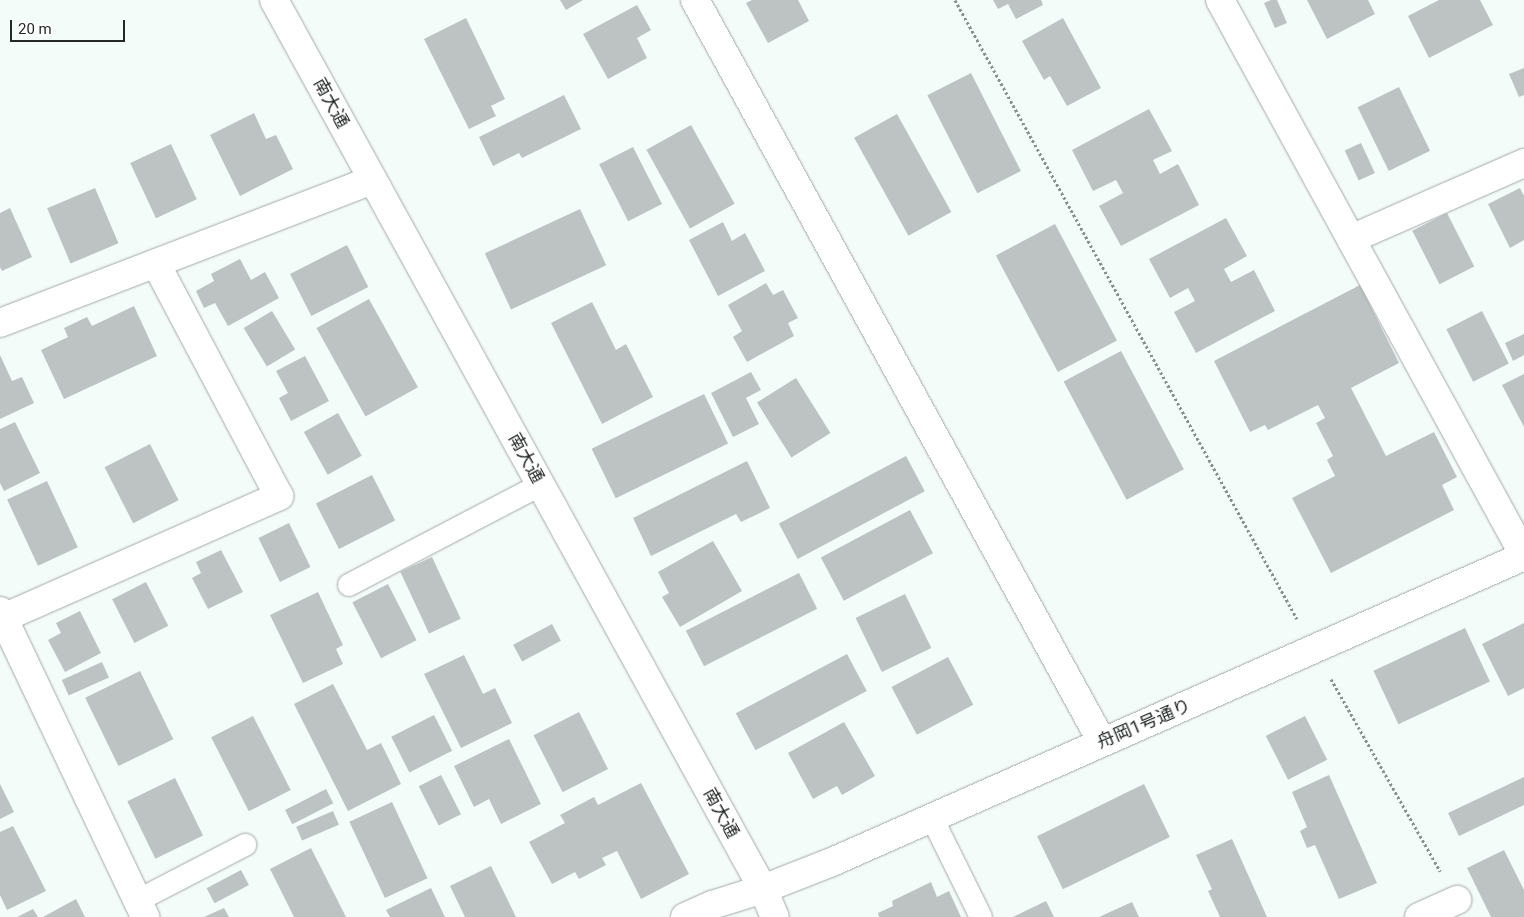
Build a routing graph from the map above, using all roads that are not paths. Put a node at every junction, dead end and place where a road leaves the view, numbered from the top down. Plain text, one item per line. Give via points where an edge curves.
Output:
1 (274, 0) edge
2 (695, 0) edge
3 (1220, 0) edge
4 (1524, 163) edge
5 (373, 180) junction
6 (1351, 239) junction
7 (156, 264) junction
8 (0, 323) edge
9 (540, 485) junction
10 (1524, 556) edge
11 (349, 584) dead end
12 (2, 615) edge
13 (1102, 742) junction
14 (932, 818) junction
15 (245, 845) dead end
16 (763, 890) junction
17 (1457, 900) road end
18 (141, 909) edge
19 (685, 917) edge
20 (774, 917) edge
21 (981, 917) edge
22 (1419, 917) edge

1 - 5 street, 南大通
2 - 13 street
3 - 6 street
4 - 6 street
5 - 7 street
5 - 9 street, 南大通
6 - 10 street
7 - 8 street
7 - 12 street via 279,496
9 - 11 lane
9 - 16 street, 南大通
10 - 13 street, 舟岡1号通り
12 - 18 street
13 - 14 street, 舟岡1号通り
14 - 16 street, 舟岡1号通り
14 - 21 lane
15 - 18 lane
16 - 19 street, 舟岡1号通り via 712,905
16 - 20 street, 南大通
17 - 22 street

